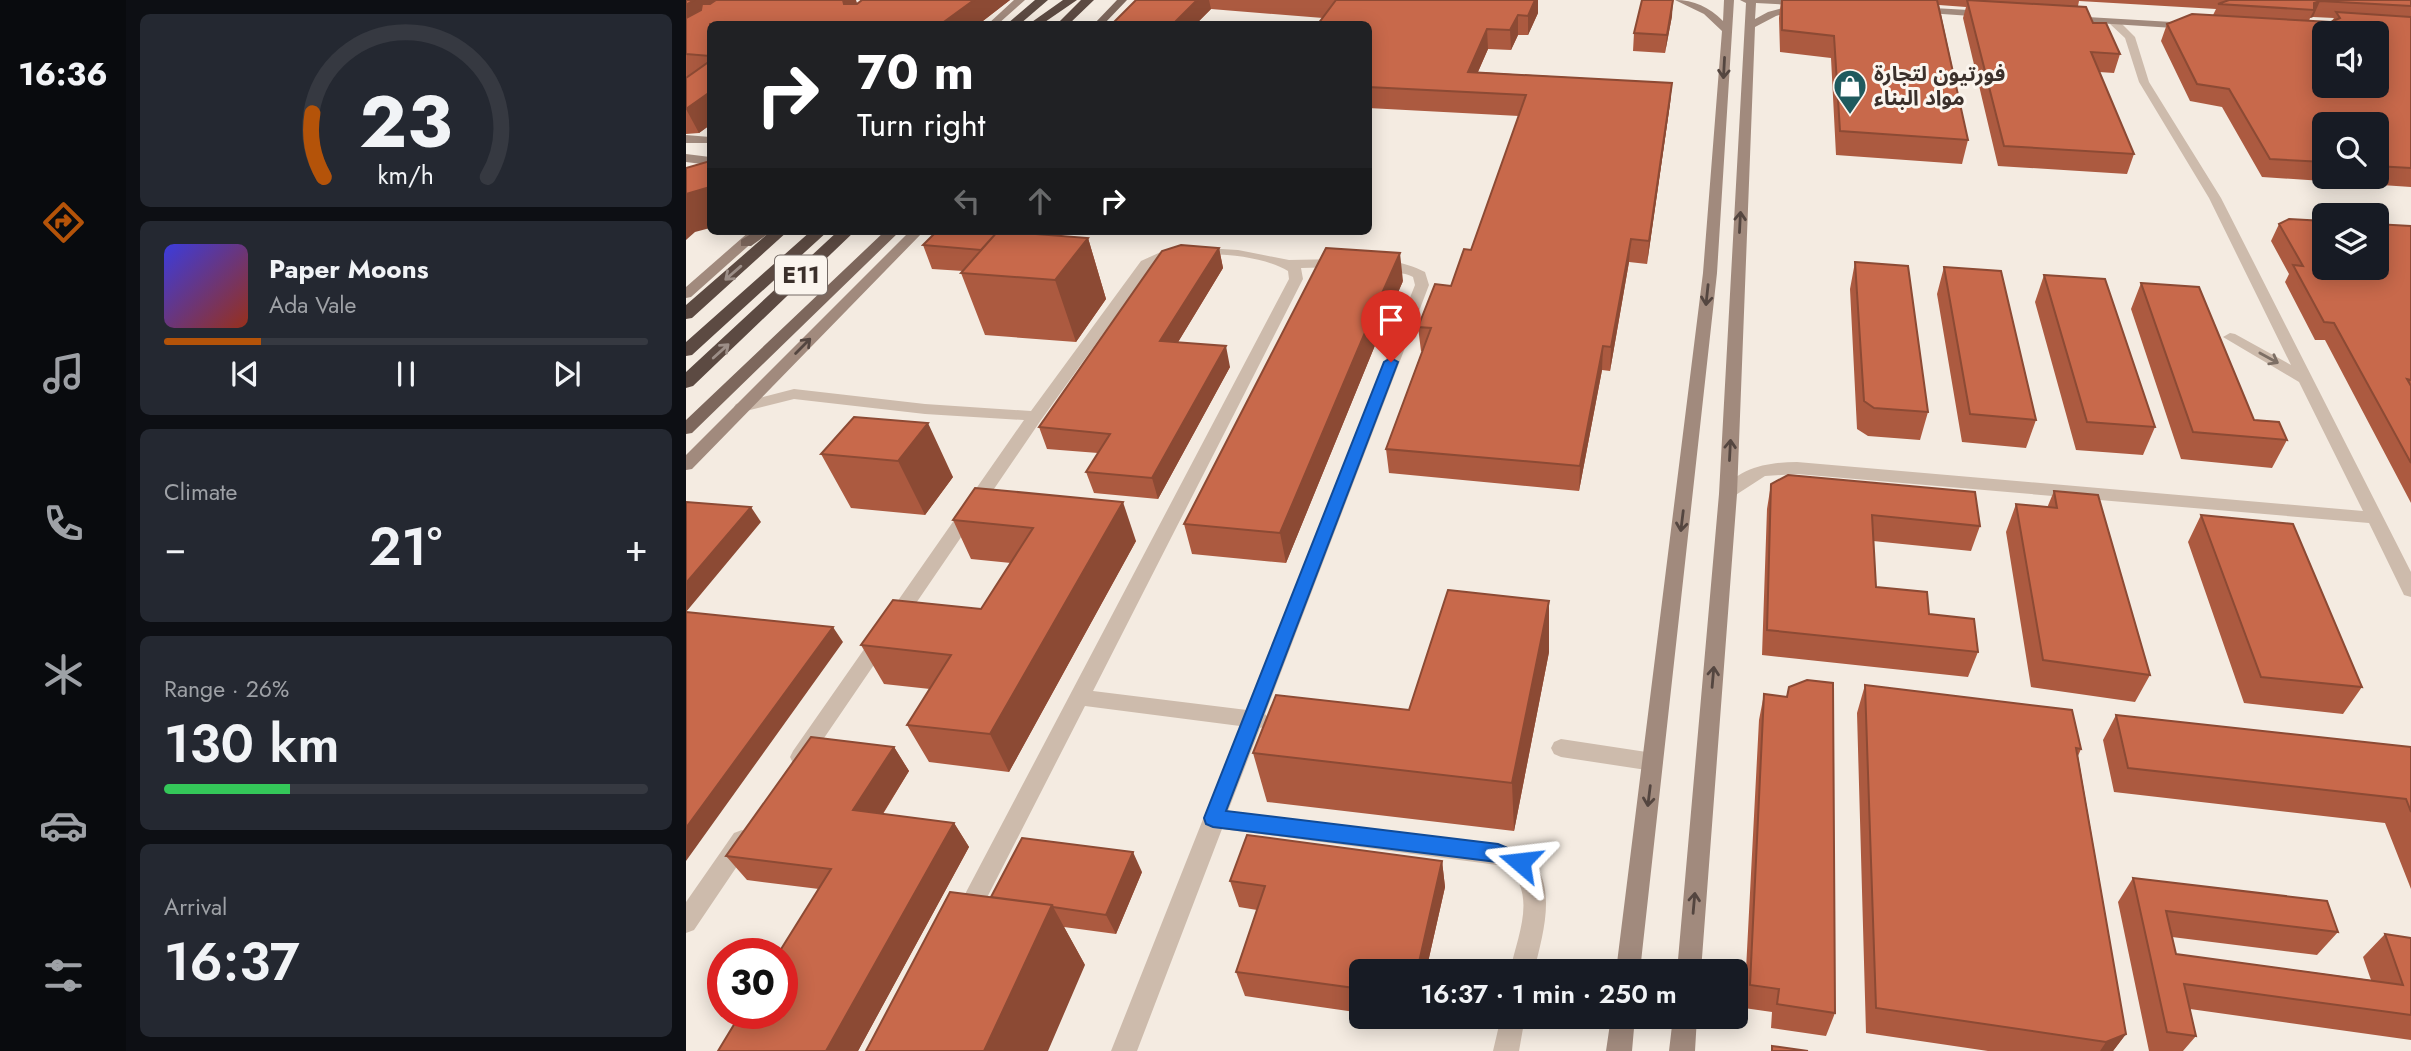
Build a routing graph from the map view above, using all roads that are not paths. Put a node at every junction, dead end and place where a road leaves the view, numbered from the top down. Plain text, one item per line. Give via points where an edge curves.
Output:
1 (1020, 0) edge
2 (1070, 0) edge
3 (1680, 0) edge
4 (1729, 0) edge
5 (1745, 0) edge
6 (1751, 0) edge
7 (1912, 0) edge
8 (1086, 2) edge
9 (1126, 2) edge
10 (1039, 3) edge
11 (1898, 9) edge
12 (996, 21) edge
13 (1017, 21) edge
14 (1039, 21) edge
15 (1066, 21) edge
16 (1102, 21) edge
17 (2197, 21) junction
18 (2114, 22) junction
19 (2147, 24) junction
20 (1750, 26) junction
21 (1726, 30) junction
22 (2130, 37) junction
23 (707, 140) edge
24 (689, 141) edge
25 (686, 156) edge
26 (707, 158) edge
27 (754, 235) edge
28 (759, 235) edge
29 (775, 235) edge
30 (816, 235) edge
31 (843, 235) edge
32 (872, 235) edge
33 (888, 235) edge
34 (913, 235) edge
35 (746, 243) junction
36 (868, 253) junction
37 (1290, 264) junction
38 (686, 294) edge
39 (686, 314) edge
40 (2230, 337) dead end
41 (686, 351) edge
42 (775, 374) junction
43 (2307, 380) junction
44 (686, 382) edge
45 (794, 394) junction
46 (742, 407) junction
47 (1035, 416) junction
48 (686, 429) edge
49 (686, 465) edge
50 (1728, 494) junction
51 (2376, 518) junction
52 (2411, 590) edge
53 (1080, 697) junction
54 (1251, 719) junction
55 (1278, 722) edge
56 (1561, 748) dead end
57 (1653, 762) junction
58 (789, 772) edge
59 (1213, 818) junction
60 (749, 830) edge
61 (686, 922) edge
62 (959, 929) edge
63 (1524, 959) edge
64 (1629, 959) edge
65 (1690, 959) edge
66 (1511, 1029) edge
67 (1622, 1029) edge
68 (1684, 1029) edge
69 (1124, 1051) edge
70 (1506, 1051) edge
71 (1619, 1051) edge
72 (1682, 1051) edge

1 - 12 main road
2 - 14 highway
3 - 21 main road via 1708,12
4 - 21 main road
5 - 6 main road
6 - 20 main road
6 - 20 main road via 1817,4 1772,14
7 - 11 main road via 1992,10
8 - 15 highway
9 - 16 main road
10 - 13 highway
17 - 18 main road via 2129,16
17 - 18 main road via 2059,14
17 - 19 main road
18 - 19 main road
18 - 22 street
19 - 22 street
50 -> 20 main road
21 -> 57 main road via 1710,273
22 - 43 street via 2144,82 2215,198
23 - 24 main road
25 - 26 main road
27 - 35 main road
28 - 35 main road
29 -> 39 highway, E11
30 - 41 highway
44 -> 31 highway, E11
32 - 36 main road
33 - 36 main road
42 -> 34 main road
35 - 38 main road
36 - 48 main road
37 - 47 street via 1192,252 1153,259 1140,269
37 - 53 street via 1296,279
37 - 54 street via 1398,267 1414,271 1422,280
40 -> 43 street
42 - 45 street via 780,386
42 - 46 main road
43 - 51 street
45 - 46 street
45 - 47 street
46 - 49 main road
47 - 58 street
50 - 51 street via 1747,474 1773,467
65 -> 50 main road
51 - 52 street
53 - 54 street
53 - 62 street
54 - 55 street
54 - 59 street
56 - 57 street
57 -> 64 main road
59 - 63 street via 1510,857 1528,870 1536,890
59 - 69 street
60 - 61 street
66 - 70 street
67 - 71 main road
68 - 72 main road

